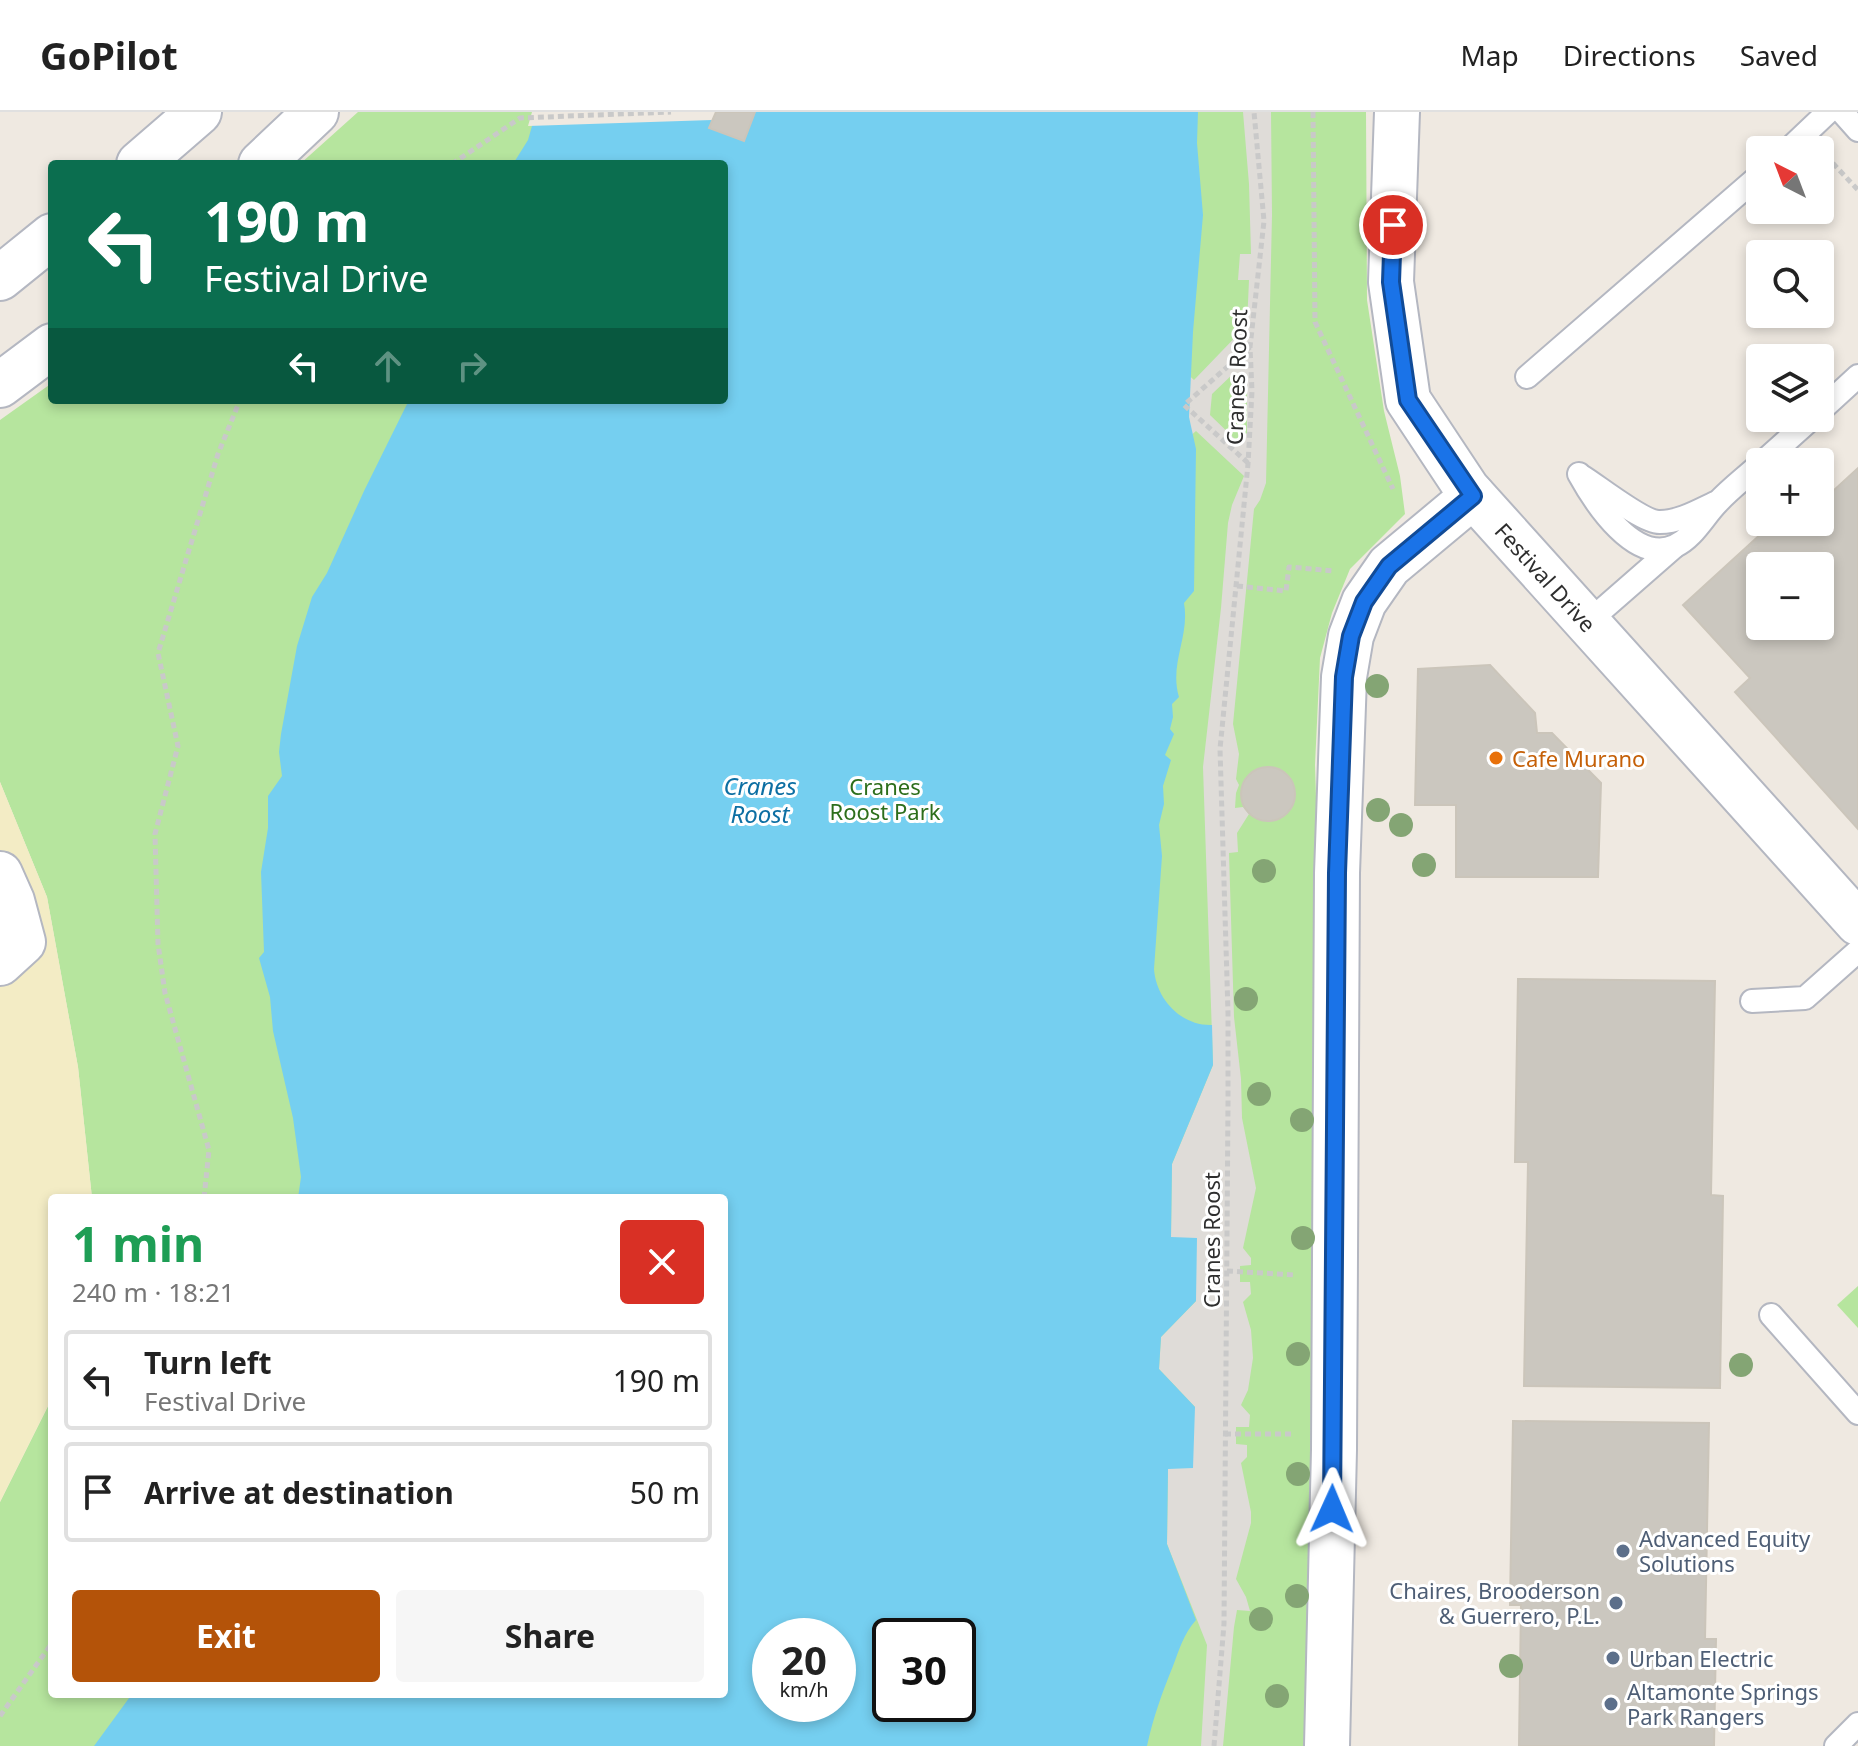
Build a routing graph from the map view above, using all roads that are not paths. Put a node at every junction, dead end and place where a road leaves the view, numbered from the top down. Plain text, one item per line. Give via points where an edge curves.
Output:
1 (199, 112) edge
2 (316, 112) edge
3 (1397, 112) edge
4 (1828, 112) edge
5 (1842, 112) edge
6 (1858, 130) edge
7 (1803, 136) edge
8 (144, 160) edge
9 (265, 160) edge
10 (1746, 187) edge
11 (48, 239) edge
12 (0, 278) edge
13 (48, 349) edge
14 (1858, 376) edge
15 (1527, 377) dead end
16 (0, 385) edge
17 (1834, 398) edge
18 (1796, 432) edge
19 (1778, 448) edge
20 (1746, 476) edge
21 (1473, 496) junction
22 (1716, 503) junction
23 (1675, 546) junction
24 (1587, 623) junction
25 (0, 874) edge
26 (1858, 923) edge
27 (1858, 951) edge
28 (0, 963) edge
29 (1752, 1001) dead end
30 (1771, 1315) dead end
31 (1858, 1413) edge
32 (1858, 1724) edge
33 (1327, 1746) edge
34 (1836, 1746) edge

1 - 8 street
2 - 9 street
3 - 21 street, Festival Drive via 1391,282 1408,400
4 - 7 lane
5 - 6 lane
10 - 15 lane
11 - 12 street
13 - 16 street
14 - 17 lane
18 - 19 lane
20 - 22 lane
21 - 24 street, Festival Drive
21 - 33 street via 1389,566 1364,602 1344,677
22 - 23 lane
22 - 23 lane via 1659,523 1641,517 1579,474 1592,498 1638,544 1656,551
23 - 24 lane
24 - 26 street, Festival Drive
25 - 28 street via 23,942
27 - 29 lane via 1805,998
30 - 31 lane
32 - 34 lane

